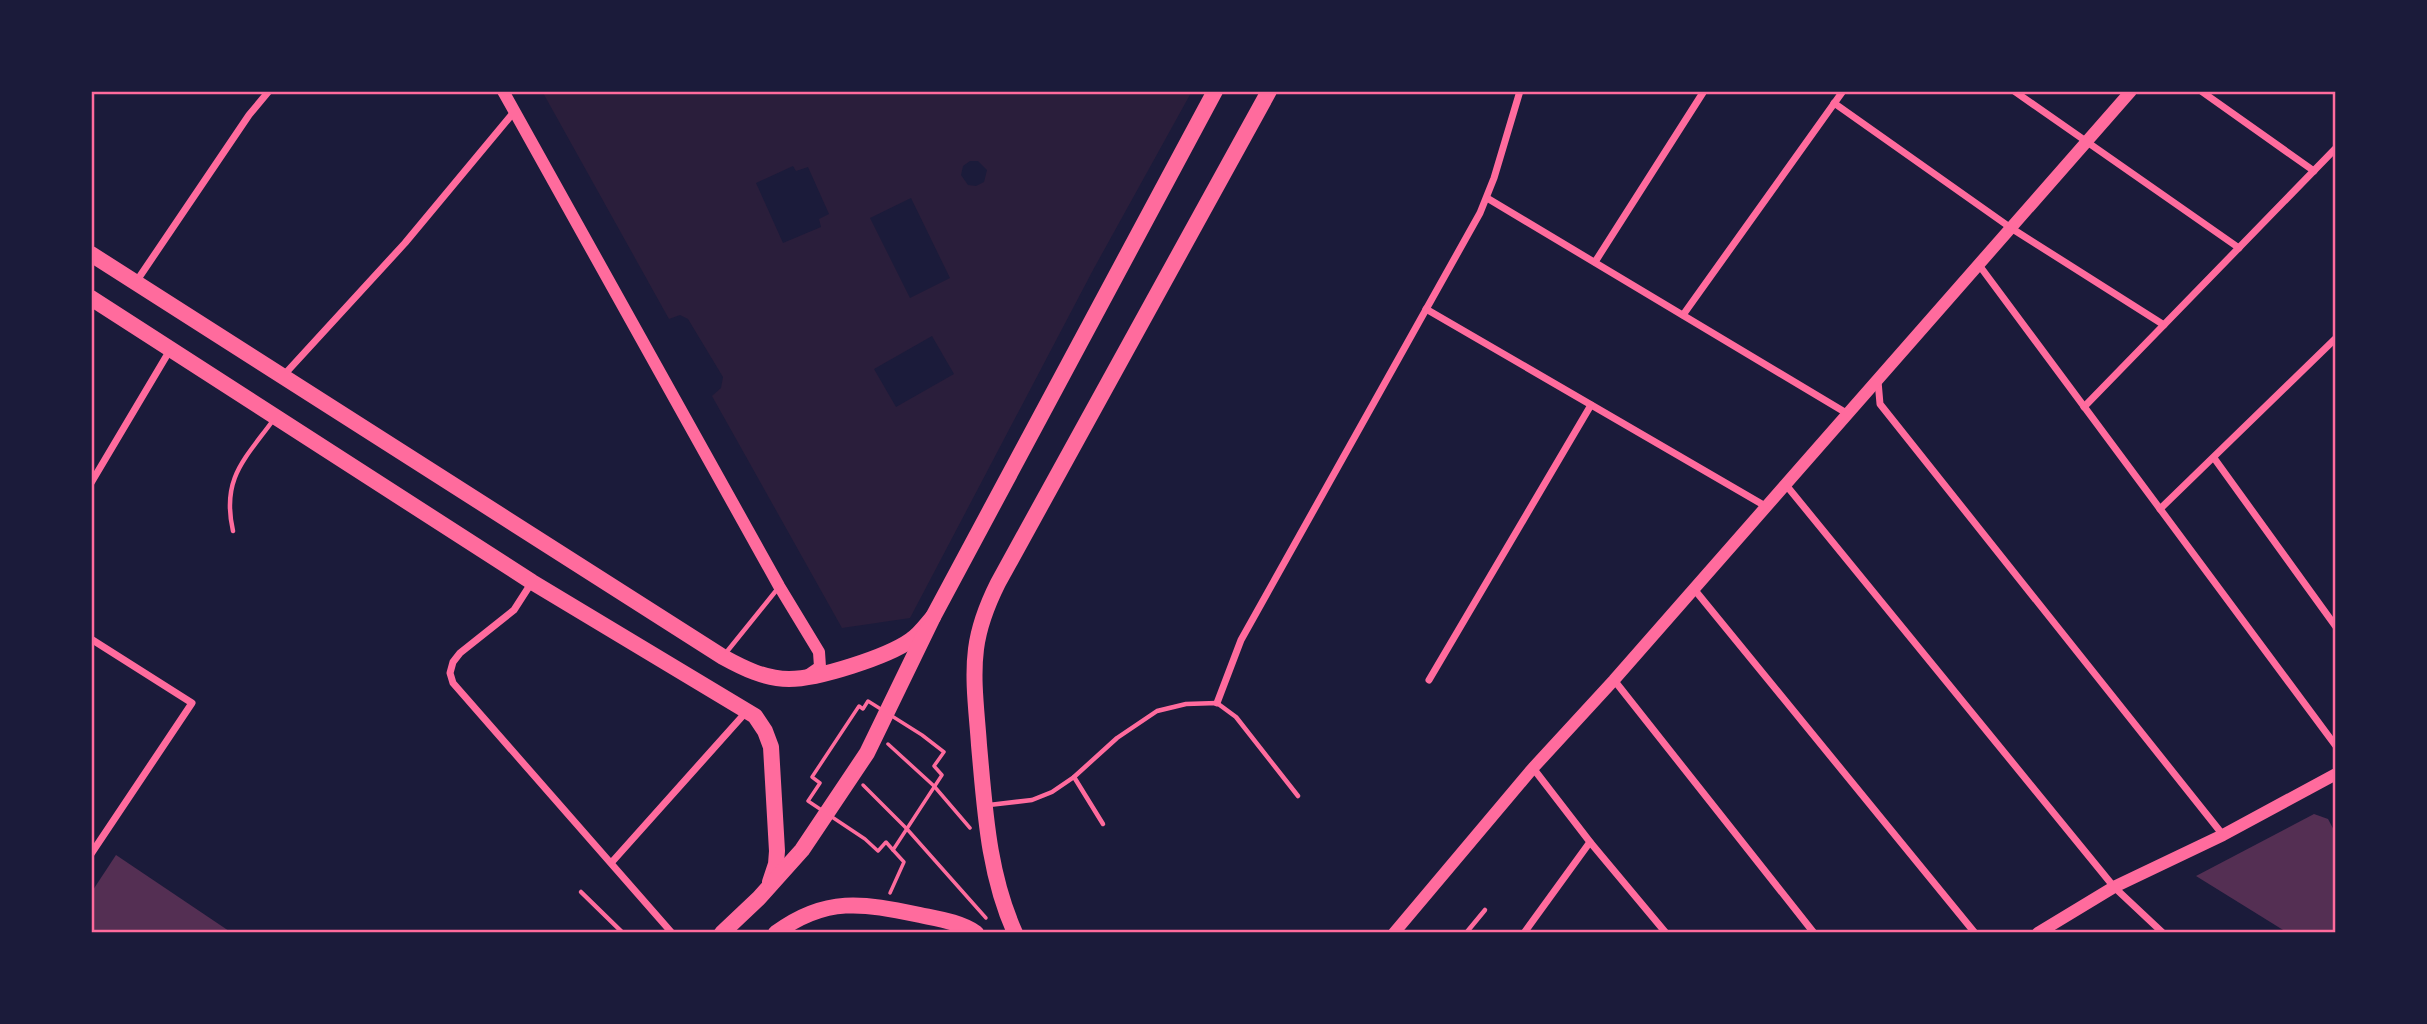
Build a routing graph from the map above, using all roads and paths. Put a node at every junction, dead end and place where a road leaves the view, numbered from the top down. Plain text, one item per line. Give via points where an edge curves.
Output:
1 (269, 91) edge
2 (503, 91) edge
3 (1215, 91) edge
4 (1269, 91) edge
5 (1520, 91) edge
6 (1704, 91) edge
7 (1843, 91) edge
8 (2014, 91) edge
9 (2131, 91) edge
10 (2201, 91) edge
11 (1834, 103) junction
12 (514, 112) junction
13 (2088, 141) junction
14 (2336, 148) edge
15 (2314, 170) junction
16 (1487, 198) junction
17 (2011, 229) junction
18 (2239, 248) junction
19 (91, 254) edge
20 (1595, 262) junction
21 (1979, 265) junction
22 (136, 282) junction
23 (91, 298) edge
24 (1426, 309) junction
25 (1683, 315) junction
26 (2164, 324) junction
27 (2336, 338) edge
28 (171, 349) junction
29 (282, 377) junction
30 (1878, 380) junction
31 (1591, 405) junction
32 (2084, 407) junction
33 (1848, 414) junction
34 (277, 415) junction
35 (2214, 458) junction
36 (91, 483) edge
37 (1786, 485) junction
38 (1767, 507) junction
39 (2160, 509) junction
40 (233, 531) dead end
41 (532, 582) junction
42 (779, 586) junction
43 (1694, 589) junction
44 (933, 617) junction
45 (2336, 627) edge
46 (91, 639) edge
47 (723, 657) junction
48 (805, 677) junction
49 (1429, 680) dead end
50 (1614, 680) junction
51 (1217, 703) junction
52 (747, 710) junction
53 (887, 713) junction
54 (877, 734) junction
55 (2336, 746) edge
56 (1533, 768) junction
57 (2336, 774) edge
58 (854, 776) junction
59 (1074, 777) junction
60 (934, 786) junction
61 (1298, 796) dead end
62 (985, 805) junction
63 (828, 814) junction
64 (1103, 824) dead end
65 (970, 828) dead end
66 (907, 829) junction
67 (2223, 835) junction
68 (1590, 842) junction
69 (893, 850) junction
70 (91, 854) edge
71 (612, 862) junction
72 (2114, 887) junction
73 (581, 892) dead end
74 (759, 898) junction
75 (884, 907) junction
76 (1485, 910) dead end
77 (990, 923) dead end
78 (623, 933) edge
79 (672, 933) edge
80 (722, 933) edge
81 (776, 933) edge
82 (976, 933) edge
83 (1016, 933) edge
84 (1394, 933) edge
85 (1466, 933) edge
86 (1524, 933) edge
87 (1666, 933) edge
88 (1814, 933) edge
89 (1975, 933) edge
90 (2038, 933) edge
91 (2163, 933) edge

1 - 22 street
2 - 12 street
3 - 44 main road
4 - 62 main road via 998,583 981,624 974,680
5 - 16 street
6 - 20 street
7 - 11 street
8 - 13 street
9 - 13 street
10 - 15 street
11 - 17 street
11 - 25 street
12 - 29 street via 405,243
12 - 42 street
13 - 17 street
13 - 18 street
14 - 15 street
15 - 18 street
16 - 20 street
16 - 24 street
17 - 21 street
17 - 26 street
18 - 26 street
19 - 22 main road
20 - 25 street
21 - 30 street
21 - 32 street
22 - 29 main road
23 - 28 main road
24 - 31 street
24 - 51 street via 1241,640
25 - 33 street
26 - 32 street
27 - 35 street
28 - 34 main road
28 - 36 street
29 - 47 main road
30 - 33 street
30 - 67 street via 1880,404
31 - 38 street
31 - 49 street
32 - 39 street
33 - 37 street
34 - 40 lane via 233,476 229,499
34 - 41 main road
35 - 39 street
35 - 45 street
37 - 38 street
37 - 72 street
38 - 43 street
39 - 55 street
41 - 52 main road
41 - 71 street via 514,610 460,653 450,673 453,683
42 - 47 lane
42 - 48 street via 821,657 817,670
43 - 50 street
43 - 89 street
44 - 48 main road via 912,640 897,648
44 - 53 main road
46 - 70 street via 192,703
47 - 48 main road via 769,676
50 - 56 street
50 - 88 street
51 - 59 lane via 1157,711 1116,738
51 - 61 lane via 1236,717
52 - 71 street
52 - 74 main road via 769,739 775,811 776,864
53 - 54 main road
53 - 60 path via 944,752 934,766 942,775
53 - 63 path via 868,701 863,709 859,706 812,777 820,783 808,801
54 - 58 main road
54 - 60 path
56 - 68 street
56 - 84 street
57 - 67 street
58 - 63 main road
58 - 66 path
59 - 62 lane via 1032,800
59 - 64 lane
60 - 65 path
60 - 66 path
62 - 83 main road via 999,891
63 - 69 path via 878,851 886,842
63 - 74 main road
66 - 69 path
66 - 77 path
67 - 72 street
68 - 86 street
68 - 87 street
69 - 75 path via 904,862
71 - 79 street
72 - 90 street
72 - 91 street
73 - 78 lane
74 - 80 main road
75 - 81 main road via 827,907
75 - 82 main road via 946,920
76 - 85 lane

